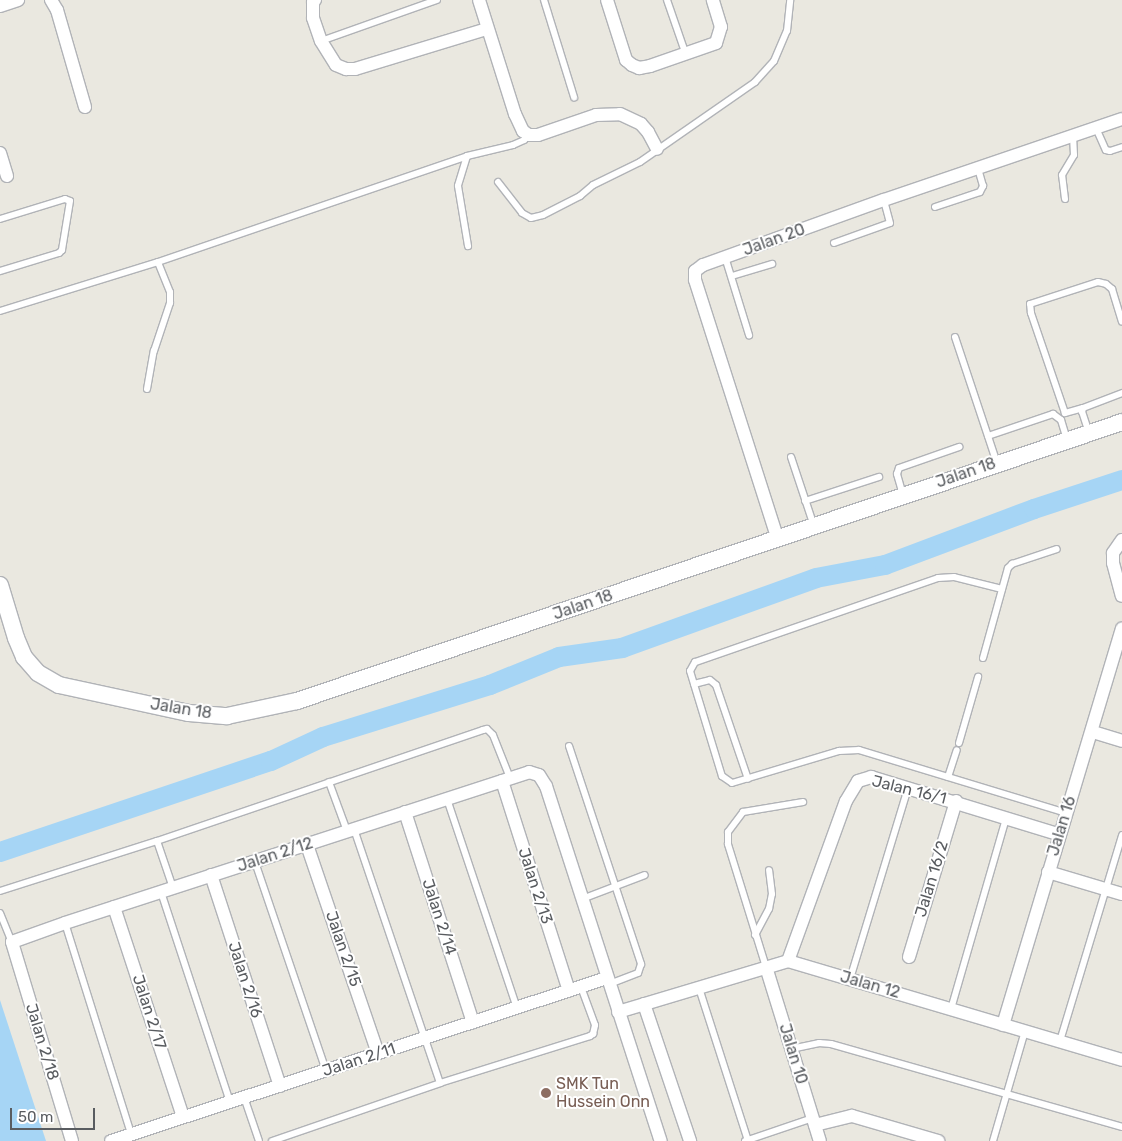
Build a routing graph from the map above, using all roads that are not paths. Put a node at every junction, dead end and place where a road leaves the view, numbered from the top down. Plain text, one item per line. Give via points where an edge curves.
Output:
1 (18, 0) edge
2 (51, 0) edge
3 (437, 0) edge
4 (479, 0) edge
5 (544, 0) edge
6 (607, 0) edge
7 (667, 0) edge
8 (714, 0) edge
9 (790, 0) edge
10 (313, 1) edge
11 (0, 6) edge
12 (487, 28) junction
13 (321, 41) junction
14 (686, 55) junction
15 (574, 97) dead end
16 (85, 107) dead end
17 (1122, 119) edge
18 (1096, 128) junction
19 (529, 135) junction
20 (1073, 136) junction
21 (1122, 147) edge
22 (657, 149) junction
23 (0, 152) edge
24 (467, 156) junction
25 (978, 169) junction
26 (7, 176) dead end
27 (498, 182) dead end
28 (1065, 199) dead end
29 (884, 200) junction
30 (935, 207) dead end
31 (0, 219) edge
32 (834, 243) dead end
33 (468, 246) dead end
34 (725, 257) junction
35 (158, 262) junction
36 (772, 264) dead end
37 (0, 272) edge
38 (732, 276) junction
39 (0, 310) edge
40 (1122, 322) edge
41 (749, 335) dead end
42 (955, 337) dead end
43 (147, 389) dead end
44 (1122, 393) edge
45 (1083, 408) junction
46 (1122, 422) edge
47 (1089, 433) junction
48 (988, 436) junction
49 (1067, 440) junction
50 (959, 447) dead end
51 (791, 457) dead end
52 (997, 463) junction
53 (879, 478) dead end
54 (903, 495) junction
55 (805, 501) junction
56 (814, 527) junction
57 (778, 540) junction
58 (1120, 541) edge
59 (1057, 549) dead end
60 (0, 585) edge
61 (1002, 589) junction
62 (1122, 596) edge
63 (1122, 628) edge
64 (983, 658) dead end
65 (978, 677) dead end
66 (694, 684) junction
67 (1092, 732) junction
68 (1122, 741) edge
69 (959, 743) dead end
70 (569, 746) dead end
71 (956, 750) dead end
72 (948, 777) junction
73 (506, 779) junction
74 (748, 779) junction
75 (329, 782) junction
76 (908, 788) junction
77 (447, 799) junction
78 (956, 801) junction
79 (803, 802) dead end
80 (405, 812) junction
81 (1066, 812) junction
82 (1006, 819) junction
83 (351, 830) junction
84 (1058, 834) junction
85 (1122, 835) edge
86 (157, 841) junction
87 (307, 845) junction
88 (255, 862) junction
89 (769, 870) dead end
90 (1048, 872) junction
91 (211, 875) junction
92 (645, 875) dead end
93 (616, 886) junction
94 (173, 888) junction
95 (1106, 889) junction
96 (0, 891) edge
97 (161, 892) junction
98 (1122, 894) edge
99 (582, 899) junction
100 (114, 908) junction
101 (0, 913) edge
102 (65, 923) junction
103 (755, 935) junction
104 (12, 942) junction
105 (909, 957) dead end
106 (788, 961) junction
107 (766, 967) junction
108 (850, 979) junction
109 (608, 981) junction
110 (699, 988) junction
111 (575, 989) junction
112 (644, 1004) junction
113 (517, 1008) junction
114 (951, 1009) junction
115 (618, 1012) junction
116 (473, 1022) junction
117 (1003, 1024) junction
118 (1025, 1031) junction
119 (424, 1038) junction
120 (1060, 1042) junction
121 (791, 1049) junction
122 (378, 1054) junction
123 (1122, 1060) edge
124 (326, 1071) junction
125 (440, 1083) junction
126 (280, 1086) junction
127 (1007, 1094) junction
128 (244, 1098) junction
129 (230, 1102) junction
130 (183, 1117) junction
131 (814, 1122) junction
132 (1122, 1127) edge
133 (132, 1134) junction
134 (906, 1136) edge
135 (72, 1141) edge
136 (111, 1141) edge
137 (259, 1141) edge
138 (272, 1141) edge
139 (660, 1141) edge
140 (690, 1141) edge
141 (747, 1141) edge
142 (820, 1141) edge
143 (935, 1141) edge
144 (993, 1141) edge

1 - 11 street
2 - 16 street via 57,10
3 - 13 lane
4 - 12 street
5 - 15 lane
6 - 14 street via 626,60 632,66 650,66
7 - 14 lane
8 - 14 street via 721,27 716,43
9 - 22 lane via 787,31 774,60 755,82
10 - 13 street via 313,18
12 - 13 street via 355,69 336,64
12 - 19 street via 519,125
17 - 18 street, Jalan 20
18 - 20 street, Jalan 20
18 - 21 lane via 1106,150
19 - 22 street via 546,134 596,115 620,114 641,124
19 - 24 lane via 513,145
20 - 25 street, Jalan 20
20 - 28 lane via 1074,155 1062,175
22 - 27 lane via 640,162 592,185 580,196 531,218 522,213
23 - 26 street
24 - 33 lane via 458,186
24 - 35 lane
25 - 29 street, Jalan 20
25 - 30 lane via 983,186 980,192
29 - 32 lane via 890,223
29 - 34 street, Jalan 20
31 - 37 lane via 65,199 70,201 62,250
34 - 38 lane
34 - 57 street, Jalan 20 via 695,271 695,280
35 - 39 lane
35 - 43 lane via 170,292 170,303 156,342
36 - 38 lane
38 - 41 lane
40 - 45 lane via 1112,289 1098,282 1030,304 1065,413
42 - 48 lane
44 - 45 lane
45 - 47 lane
46 - 47 street, Jalan 18
47 - 49 street, Jalan 18
48 - 49 lane via 1053,414 1060,420
48 - 52 lane
49 - 52 street, Jalan 18
50 - 54 lane via 899,468 897,474
51 - 55 lane
52 - 54 street, Jalan 18
53 - 55 lane
54 - 56 street, Jalan 18
55 - 56 lane
56 - 57 street, Jalan 18
57 - 60 street, Jalan 18 via 296,701 227,716 189,712 59,684 38,673 24,657
58 - 62 street via 1113,553 1113,563
59 - 61 lane via 1012,564
61 - 64 lane
61 - 66 lane via 954,577 938,578 694,662 690,671
63 - 67 street, Jalan 16
65 - 69 lane
66 - 74 lane via 710,680 716,685
66 - 74 lane via 722,776 732,783
67 - 68 street
67 - 81 street, Jalan 16
70 - 93 lane
71 - 72 lane
72 - 74 lane via 869,752 849,749
72 - 81 lane
73 - 75 lane via 493,734 487,729
73 - 77 street, Jalan 2/12
73 - 99 street, Jalan 2/12 via 529,772 539,775 546,786
73 - 111 street, Jalan 2/13
75 - 83 lane
75 - 86 lane
76 - 78 street, Jalan 16/1
76 - 106 street, Jalan 16/1 via 871,776 858,781 851,790
76 - 108 lane
77 - 80 street, Jalan 2/12
77 - 113 lane
78 - 82 street, Jalan 16/1
78 - 105 street, Jalan 16/2
79 - 103 lane via 743,812 728,832 728,844
80 - 83 street, Jalan 2/12
80 - 116 street, Jalan 2/14
81 - 84 street, Jalan 16
82 - 84 street, Jalan 16/1
82 - 114 lane
83 - 87 street, Jalan 2/12
83 - 119 lane
84 - 90 street, Jalan 16
85 - 95 lane
86 - 94 lane
86 - 96 lane
87 - 88 street, Jalan 2/12
87 - 122 street, Jalan 2/15
88 - 91 street, Jalan 2/12
88 - 124 lane
89 - 103 lane via 772,894 769,910
90 - 95 street
90 - 117 street, Jalan 16
91 - 94 street, Jalan 2/12
91 - 126 street, Jalan 2/16
92 - 93 lane
93 - 99 lane
93 - 109 lane via 641,964 638,973
94 - 97 street, Jalan 2/12
95 - 98 street
95 - 120 lane
97 - 100 street, Jalan 2/12
97 - 129 lane
99 - 109 street
100 - 102 street, Jalan 2/12
100 - 130 street, Jalan 2/17
101 - 104 lane
102 - 104 street, Jalan 2/12
102 - 133 lane
103 - 107 lane
104 - 135 street, Jalan 2/18
106 - 107 street
106 - 108 street, Jalan 12
107 - 110 street
107 - 121 street, Jalan 10
108 - 114 street, Jalan 12
109 - 111 street, Jalan 2/11
109 - 115 street
110 - 112 street
110 - 141 lane
111 - 113 street, Jalan 2/11
111 - 125 lane via 595,1025 593,1034
112 - 115 street
112 - 140 street
113 - 116 street, Jalan 2/11
114 - 117 street, Jalan 12
115 - 139 street
116 - 119 street, Jalan 2/11
117 - 118 street, Jalan 12
118 - 120 street, Jalan 12
118 - 127 lane
119 - 122 street, Jalan 2/11
119 - 125 lane
120 - 123 street, Jalan 12
121 - 127 lane via 831,1044
121 - 131 street, Jalan 10
122 - 124 street, Jalan 2/11
124 - 126 street, Jalan 2/11
125 - 138 lane
126 - 128 street, Jalan 2/11
127 - 132 lane
127 - 144 lane
128 - 129 street, Jalan 2/11
128 - 137 lane
129 - 130 street, Jalan 2/11
130 - 133 street, Jalan 2/11
131 - 134 street via 852,1116
131 - 141 lane
131 - 142 street, Jalan 10
133 - 136 street, Jalan 2/11
134 - 143 street

